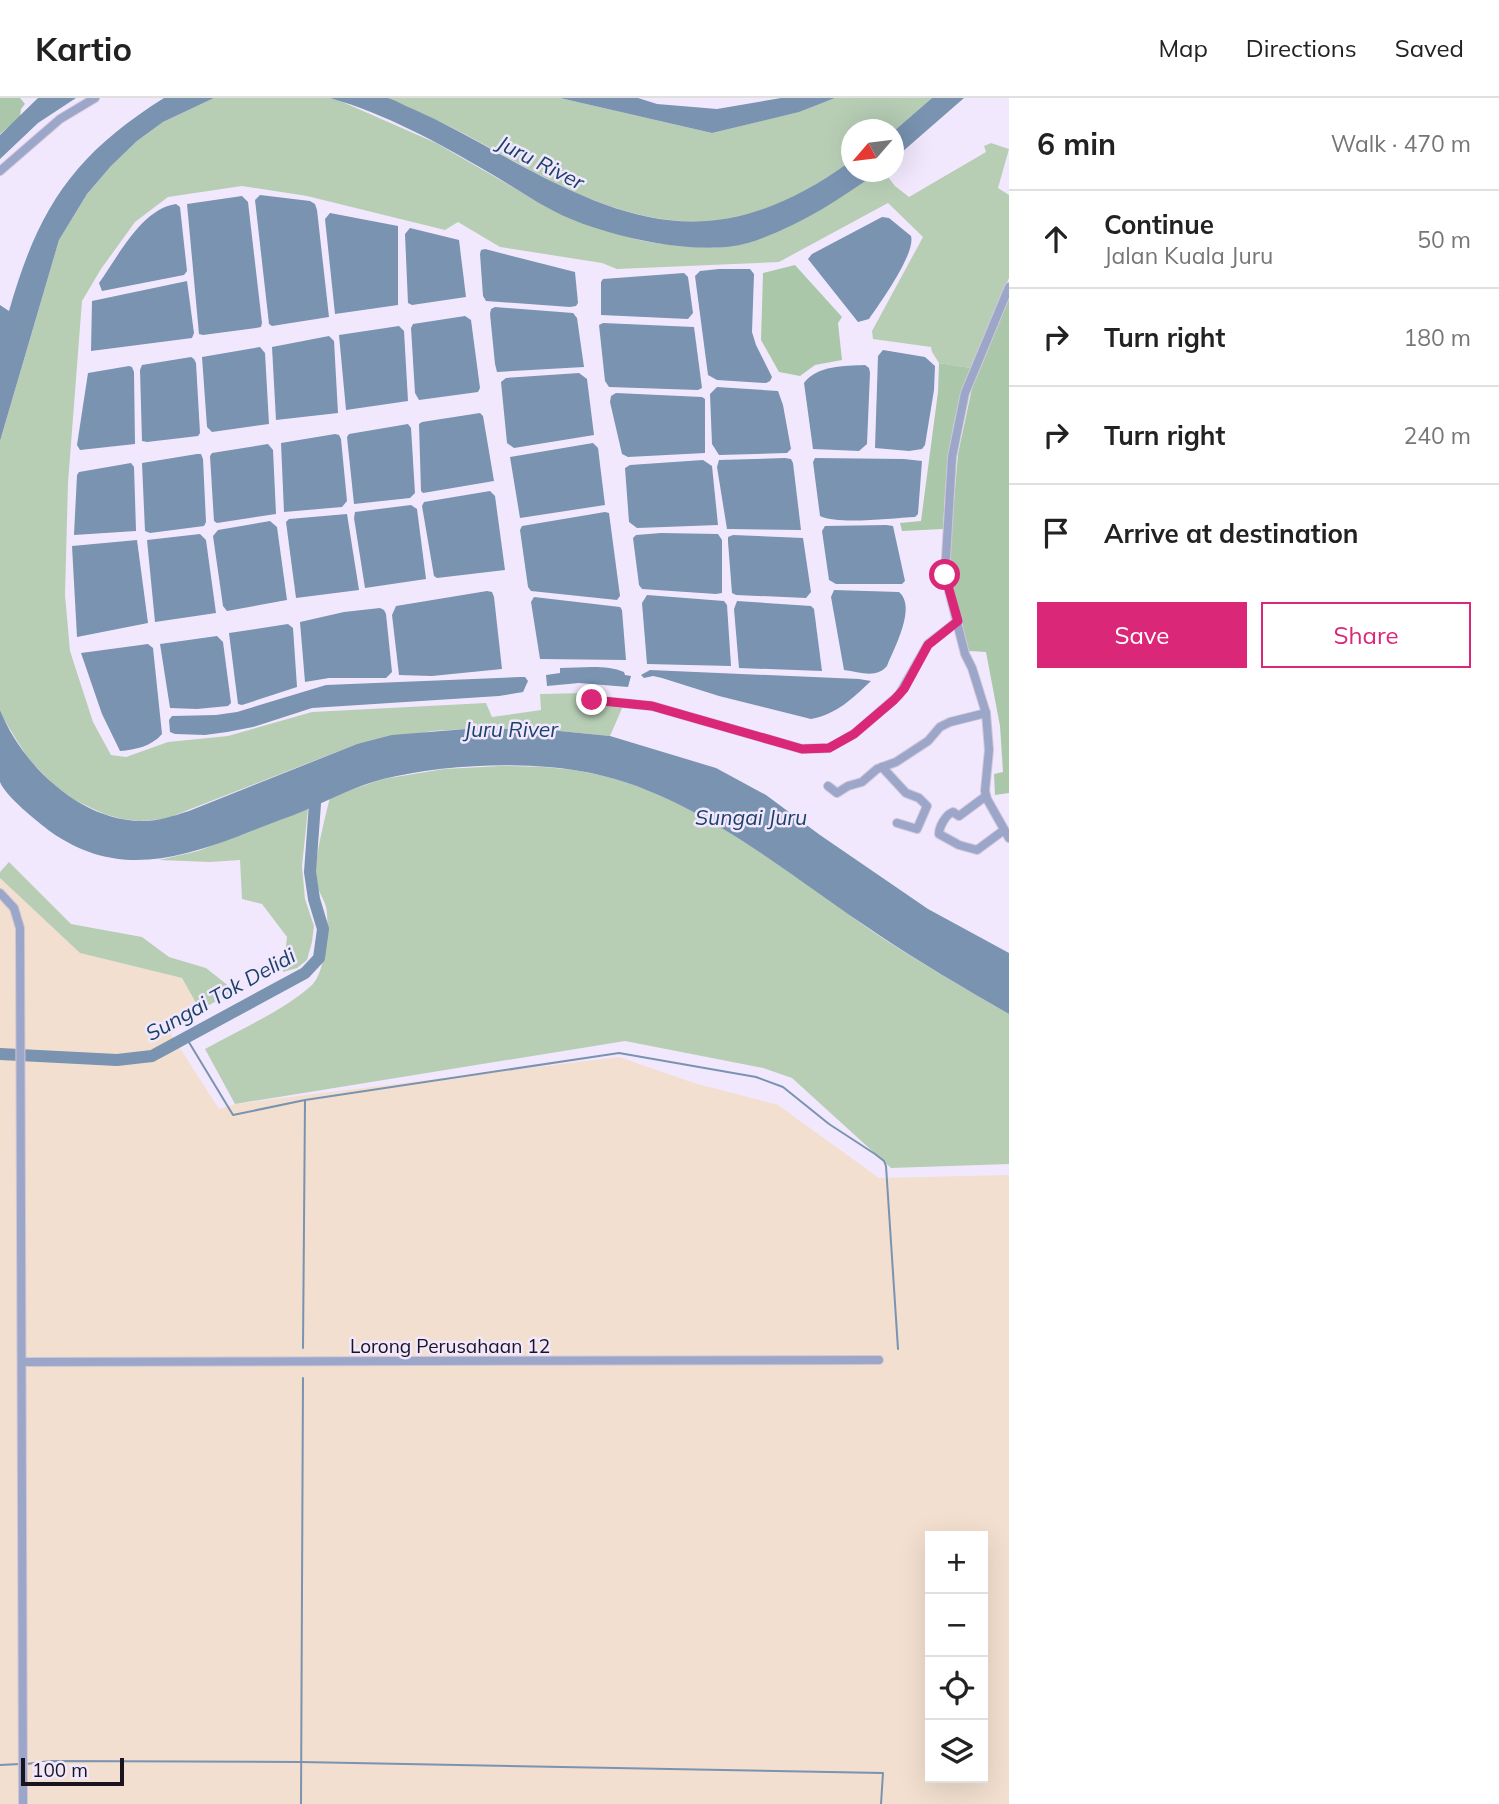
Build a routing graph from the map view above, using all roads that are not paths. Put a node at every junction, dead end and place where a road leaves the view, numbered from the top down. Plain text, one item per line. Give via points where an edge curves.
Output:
1 (95, 98) edge
2 (0, 171) edge
3 (1009, 287) edge
4 (958, 621) junction
5 (592, 700) dead end
6 (986, 713) junction
7 (882, 767) junction
8 (828, 786) dead end
9 (986, 796) junction
10 (897, 823) dead end
11 (1007, 834) edge
12 (0, 893) edge
13 (879, 1360) dead end
14 (22, 1362) junction
15 (23, 1804) edge

1 - 2 street via 60,119
3 - 4 street via 965,393 952,457 945,575
4 - 5 street via 928,645 894,700 854,734 829,748 802,749 652,706
4 - 6 street
6 - 7 street via 940,727 928,741
6 - 9 street
7 - 8 street via 837,793
7 - 10 street via 906,793 927,806 917,829
9 - 11 street
9 - 11 street via 960,816 949,813 939,834 973,851
12 - 14 street via 20,923
13 - 14 street, Lorong Perusahaan 12
14 - 15 street

